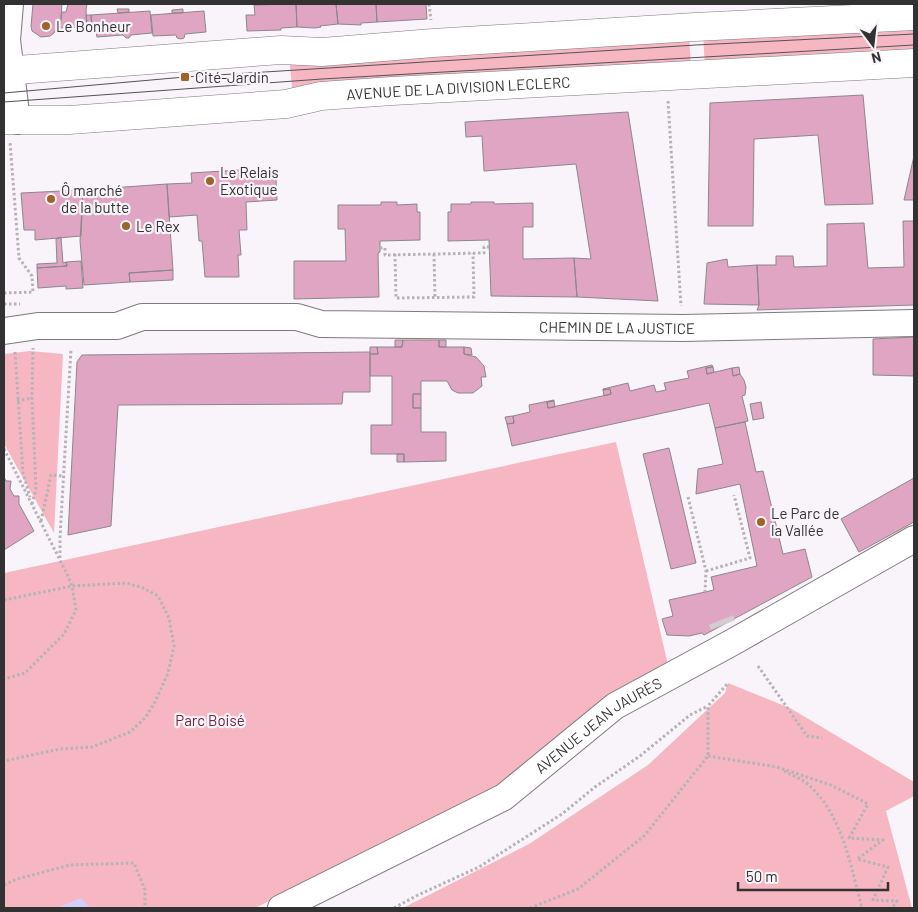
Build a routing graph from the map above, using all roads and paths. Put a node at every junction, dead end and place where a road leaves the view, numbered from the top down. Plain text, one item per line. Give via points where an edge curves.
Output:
1 (10, 4) edge
2 (429, 4) edge
3 (914, 16) edge
4 (431, 20) dead end
5 (914, 63) edge
6 (7, 70) edge
7 (676, 100) dead end
8 (10, 126) edge
9 (489, 247) dead end
10 (380, 248) dead end
11 (473, 253) junction
12 (395, 254) junction
13 (434, 254) junction
14 (4, 293) edge
15 (435, 297) junction
16 (680, 300) dead end
17 (4, 304) edge
18 (18, 323) edge
19 (914, 323) edge
20 (68, 326) junction
21 (32, 398) junction
22 (17, 401) junction
23 (4, 449) edge
24 (63, 476) junction
25 (734, 495) dead end
26 (688, 497) dead end
27 (32, 505) junction
28 (41, 522) junction
29 (914, 539) edge
30 (60, 560) junction
31 (706, 571) junction
32 (72, 586) junction
33 (705, 592) dead end
34 (4, 600) edge
35 (758, 666) dead end
36 (4, 679) edge
37 (728, 683) dead end
38 (708, 706) junction
39 (822, 738) dead end
40 (708, 756) junction
41 (4, 761) edge
42 (777, 767) junction
43 (4, 884) edge
44 (145, 908) edge
45 (280, 908) edge
46 (394, 908) edge
47 (530, 908) edge
48 (862, 908) edge
49 (892, 908) edge

1 - 6 street via 6,33
2 - 4 path
3 - 6 main road via 322,52 281,50
5 - 8 main road, AVENUE DE LA DIVISION LECLERC via 392,91 321,96 286,104
6 - 8 street
7 - 16 path via 668,100
8 - 14 path via 19,258 32,276 34,292
9 - 11 path via 484,247 484,253
10 - 12 path via 385,248 385,255
11 - 13 path
11 - 15 path via 474,297
12 - 13 path
12 - 15 path via 396,298
13 - 15 path
17 - 18 path
18 - 20 street, CHEMIN DE LA JUSTICE
18 - 21 path
18 - 22 path
19 - 20 street, CHEMIN DE LA JUSTICE via 683,328 321,324 296,317 224,326 142,317 117,326
20 - 24 path via 71,353
21 - 22 path
21 - 27 path via 36,489
22 - 27 path via 23,473
23 - 27 path
24 - 28 path via 51,475
24 - 30 path
25 - 31 path via 750,558
26 - 31 path
27 - 28 path
28 - 30 path
29 - 45 street, AVENUE JEAN JAURÈS via 726,639 615,706 504,797
30 - 32 path
31 - 33 path
32 - 34 path
32 - 36 path via 76,610 64,634 25,674
32 - 41 path via 127,583 158,596 169,618 174,646 168,673 145,718 130,732 92,747 60,749
35 - 39 path via 807,736
37 - 38 path
38 - 40 path
38 - 46 path via 690,715 562,814 479,867
40 - 42 path
40 - 47 path via 644,836 578,889
42 - 48 path via 810,785 826,803 842,837
42 - 49 path via 831,785 868,804 849,838 883,840 857,860 888,867 873,900 897,901
43 - 44 path via 70,865 134,863 145,890

